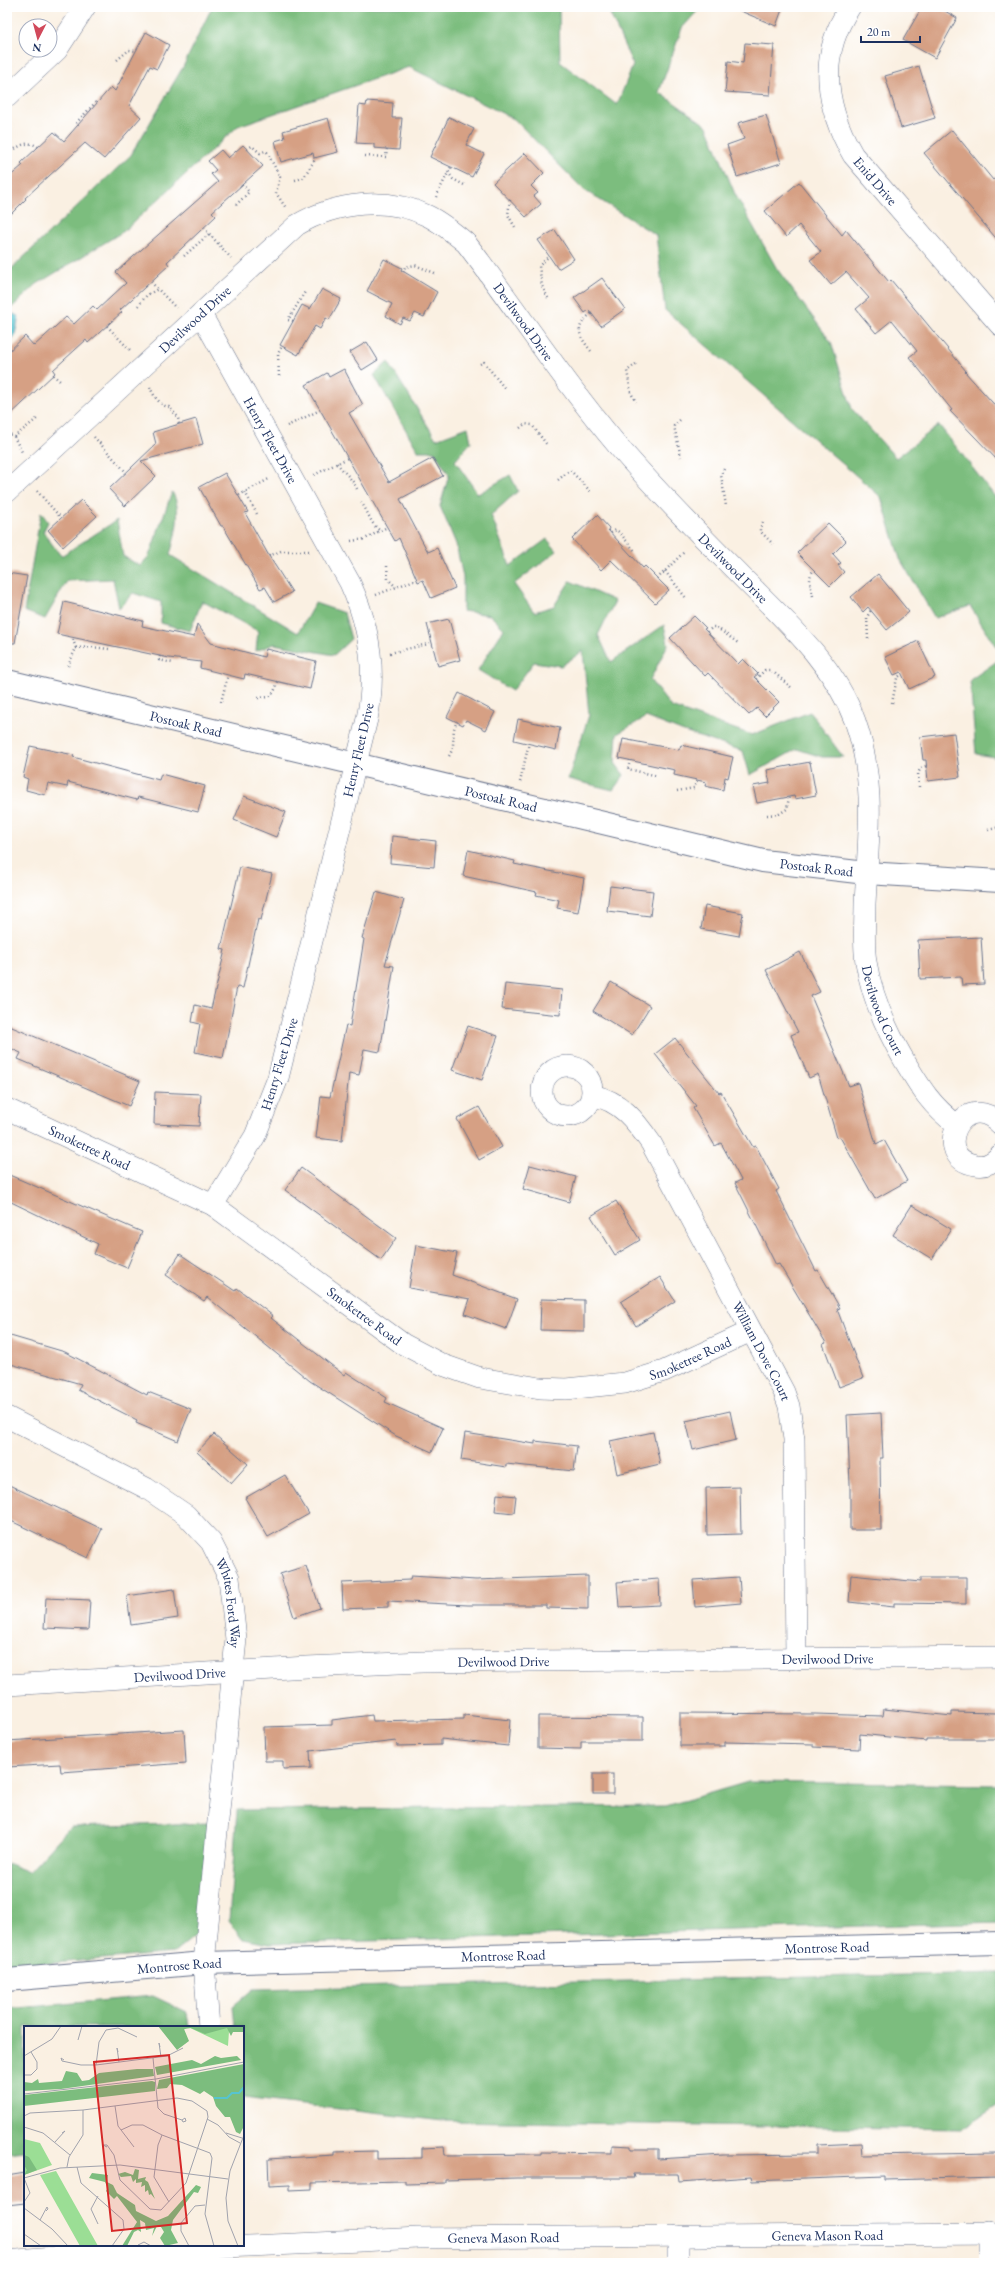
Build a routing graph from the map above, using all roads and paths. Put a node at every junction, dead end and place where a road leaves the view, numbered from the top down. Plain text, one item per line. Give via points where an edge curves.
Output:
1 (85, 7) edge
2 (850, 7) edge
3 (10, 24) dead end
4 (7, 27) edge
5 (136, 51) dead end
6 (117, 60) dead end
7 (7, 97) edge
8 (97, 103) dead end
9 (76, 124) dead end
10 (38, 147) dead end
11 (15, 149) dead end
12 (246, 149) dead end
13 (387, 149) dead end
14 (365, 156) dead end
15 (316, 158) dead end
16 (451, 167) dead end
17 (448, 172) junction
18 (295, 180) dead end
19 (243, 185) dead end
20 (466, 186) dead end
21 (510, 200) dead end
22 (236, 205) dead end
23 (427, 216) junction
24 (298, 225) junction
25 (204, 228) dead end
26 (515, 228) dead end
27 (209, 234) junction
28 (184, 256) dead end
29 (549, 256) dead end
30 (403, 272) dead end
31 (245, 273) junction
32 (437, 274) dead end
33 (151, 282) dead end
34 (158, 289) junction
35 (305, 292) dead end
36 (548, 298) dead end
37 (138, 306) dead end
38 (592, 313) dead end
39 (196, 318) junction
40 (293, 321) dead end
41 (107, 326) dead end
42 (1000, 326) edge
43 (282, 346) dead end
44 (591, 351) dead end
45 (480, 364) dead end
46 (636, 364) dead end
47 (143, 367) junction
48 (53, 375) dead end
49 (279, 376) dead end
50 (61, 382) dead end
51 (505, 389) dead end
52 (636, 402) dead end
53 (320, 410) dead end
54 (38, 418) dead end
55 (680, 420) dead end
56 (81, 423) junction
57 (179, 424) dead end
58 (520, 428) dead end
59 (7, 432) edge
60 (268, 435) junction
61 (14, 437) junction
62 (547, 445) dead end
63 (681, 457) dead end
64 (348, 458) dead end
65 (337, 463) junction
66 (724, 469) dead end
67 (29, 471) junction
68 (126, 472) dead end
69 (292, 477) junction
70 (558, 480) dead end
71 (356, 489) dead end
72 (7, 492) edge
73 (245, 492) junction
74 (592, 493) dead end
75 (239, 494) dead end
76 (361, 502) dead end
77 (726, 506) dead end
78 (258, 516) dead end
79 (61, 518) dead end
80 (764, 522) dead end
81 (387, 527) dead end
82 (379, 530) junction
83 (611, 533) dead end
84 (773, 544) dead end
85 (330, 546) junction
86 (635, 551) dead end
87 (684, 552) dead end
88 (269, 556) dead end
89 (387, 566) dead end
90 (814, 570) dead end
91 (665, 571) junction
92 (416, 579) dead end
93 (657, 579) dead end
94 (396, 587) junction
95 (813, 596) dead end
96 (686, 598) dead end
97 (359, 602) junction
98 (871, 610) dead end
99 (707, 632) dead end
100 (72, 637) dead end
101 (868, 639) dead end
102 (432, 643) dead end
103 (738, 643) dead end
104 (76, 648) junction
105 (109, 649) dead end
106 (160, 656) dead end
107 (372, 657) junction
108 (173, 663) dead end
109 (68, 666) dead end
110 (902, 674) dead end
111 (228, 675) dead end
112 (756, 679) dead end
113 (7, 681) edge
114 (278, 682) dead end
115 (793, 689) dead end
116 (258, 698) dead end
117 (221, 702) dead end
118 (892, 702) dead end
119 (457, 722) dead end
120 (529, 743) dead end
121 (449, 756) dead end
122 (630, 760) dead end
123 (355, 764) junction
124 (926, 766) dead end
125 (658, 776) dead end
126 (697, 780) dead end
127 (919, 786) dead end
128 (677, 791) dead end
129 (789, 796) dead end
130 (516, 802) junction
131 (767, 815) dead end
132 (1000, 827) edge
133 (988, 830) dead end
134 (866, 873) junction
135 (1000, 881) edge
136 (592, 1095) dead end
137 (7, 1109) edge
138 (1000, 1124) edge
139 (957, 1125) junction
140 (1000, 1155) edge
141 (213, 1205) junction
142 (751, 1331) junction
143 (7, 1417) edge
144 (1000, 1657) edge
145 (796, 1659) junction
146 (232, 1673) junction
147 (7, 1685) edge
148 (1000, 1943) edge
149 (204, 1963) junction
150 (7, 1980) edge
151 (209, 2026) edge
152 (995, 2234) edge
153 (678, 2236) junction
154 (244, 2245) edge
155 (217, 2246) edge
156 (107, 2258) edge
157 (7, 2261) edge
158 (678, 2263) edge
159 (989, 2263) edge

1 - 7 street via 57,50
2 - 42 street, Enid Drive via 836,34 831,52 831,105 840,132 853,155
3 - 4 path
5 - 6 path via 129,50
8 - 9 path
10 - 11 path via 26,143
12 - 24 path via 252,146 260,153 267,152 280,177 276,192 278,197
13 - 14 path via 386,157
15 - 18 path via 303,178
16 - 17 path
17 - 20 path via 453,179
17 - 23 path
19 - 22 path via 249,192
21 - 26 path via 508,215
23 - 24 street, Devilwood Drive via 387,205 366,204 330,210 314,215
23 - 134 street, Devilwood Drive via 446,226 466,243 566,381 619,446 679,513 805,641 832,675 854,720 867,768 870,808
24 - 31 street, Devilwood Drive
25 - 27 path
27 - 28 path
27 - 31 path
29 - 36 path via 539,266 542,286
30 - 32 path via 406,267 415,265
31 - 39 street, Devilwood Drive
33 - 34 path
34 - 37 path via 147,295
34 - 39 path
35 - 40 path via 288,320
38 - 44 path via 580,325 579,332 581,339
39 - 47 street, Devilwood Drive
39 - 60 street, Henry Fleet Drive
41 - 47 path
43 - 49 path via 278,354
45 - 51 path via 484,362
46 - 52 path via 627,371 627,377
47 - 56 street, Devilwood Drive
47 - 57 path via 158,401 173,411 178,417
48 - 50 path
53 - 60 path
54 - 61 path
55 - 63 path via 674,426
56 - 67 street, Devilwood Drive
56 - 68 path
58 - 62 path via 525,424 532,425
59 - 61 path
60 - 69 street, Henry Fleet Drive
61 - 67 path
64 - 65 path
65 - 69 path
65 - 71 path via 353,480
66 - 77 path via 720,475
67 - 72 street, Devilwood Drive
67 - 79 path
69 - 73 path
69 - 85 street, Henry Fleet Drive
70 - 74 path via 570,470
73 - 75 path
73 - 78 path
76 - 82 path
80 - 84 path via 760,531
81 - 82 path
82 - 85 path via 365,539
83 - 86 path via 616,530 619,532
85 - 88 path via 312,551 281,551
85 - 97 street, Henry Fleet Drive
87 - 91 path
89 - 94 path via 388,579
90 - 95 path via 810,577
91 - 93 path
91 - 96 path
92 - 94 path
94 - 97 path
97 - 107 street, Henry Fleet Drive
98 - 101 path via 866,617
99 - 103 path via 713,626 716,627
100 - 104 path
102 - 107 path
104 - 105 path
104 - 109 path
106 - 108 path via 159,660
107 - 123 street, Henry Fleet Drive via 370,704
110 - 118 path via 897,678
111 - 117 path
112 - 115 path via 765,670 771,670
113 - 123 street, Postoak Road
114 - 116 path via 269,697
119 - 121 path via 453,733 454,748
120 - 130 path
122 - 125 path via 628,769
123 - 130 street, Postoak Road
123 - 141 street, Henry Fleet Drive via 278,1078 255,1136
124 - 127 path via 918,773
126 - 128 path via 694,788
129 - 131 path via 787,809 780,814
130 - 134 street, Postoak Road via 763,861
132 - 133 path
134 - 135 street, Postoak Road
134 - 139 street, Devilwood Court via 866,961 878,1010 895,1045 926,1096 940,1112
136 - 142 street, William Dove Court via 619,1105 635,1119 651,1143
137 - 141 street, Smoketree Road
138 - 139 street via 994,1118 978,1113 963,1119
139 - 140 street via 953,1140 954,1148 964,1161 980,1166 992,1162
141 - 142 street, Smoketree Road via 403,1344 442,1365 480,1378 540,1388 588,1388 625,1383 664,1371
142 - 145 street, William Dove Court via 784,1392 792,1422
143 - 146 street, Whites Ford Way via 146,1488 186,1514 211,1542 229,1578 236,1639
144 - 145 street, Devilwood Drive
145 - 146 street, Devilwood Drive via 422,1662
146 - 147 street, Devilwood Drive
146 - 149 street, Whites Ford Way
148 - 149 street, Montrose Road
149 - 150 street, Montrose Road
149 - 151 street, Whites Ford Way
152 - 153 street, Geneva Mason Road
152 - 159 street
153 - 154 street, Geneva Mason Road via 417,2238
153 - 158 street
155 - 156 street, Geneva Mason Road
156 - 157 street, Geneva Mason Road

